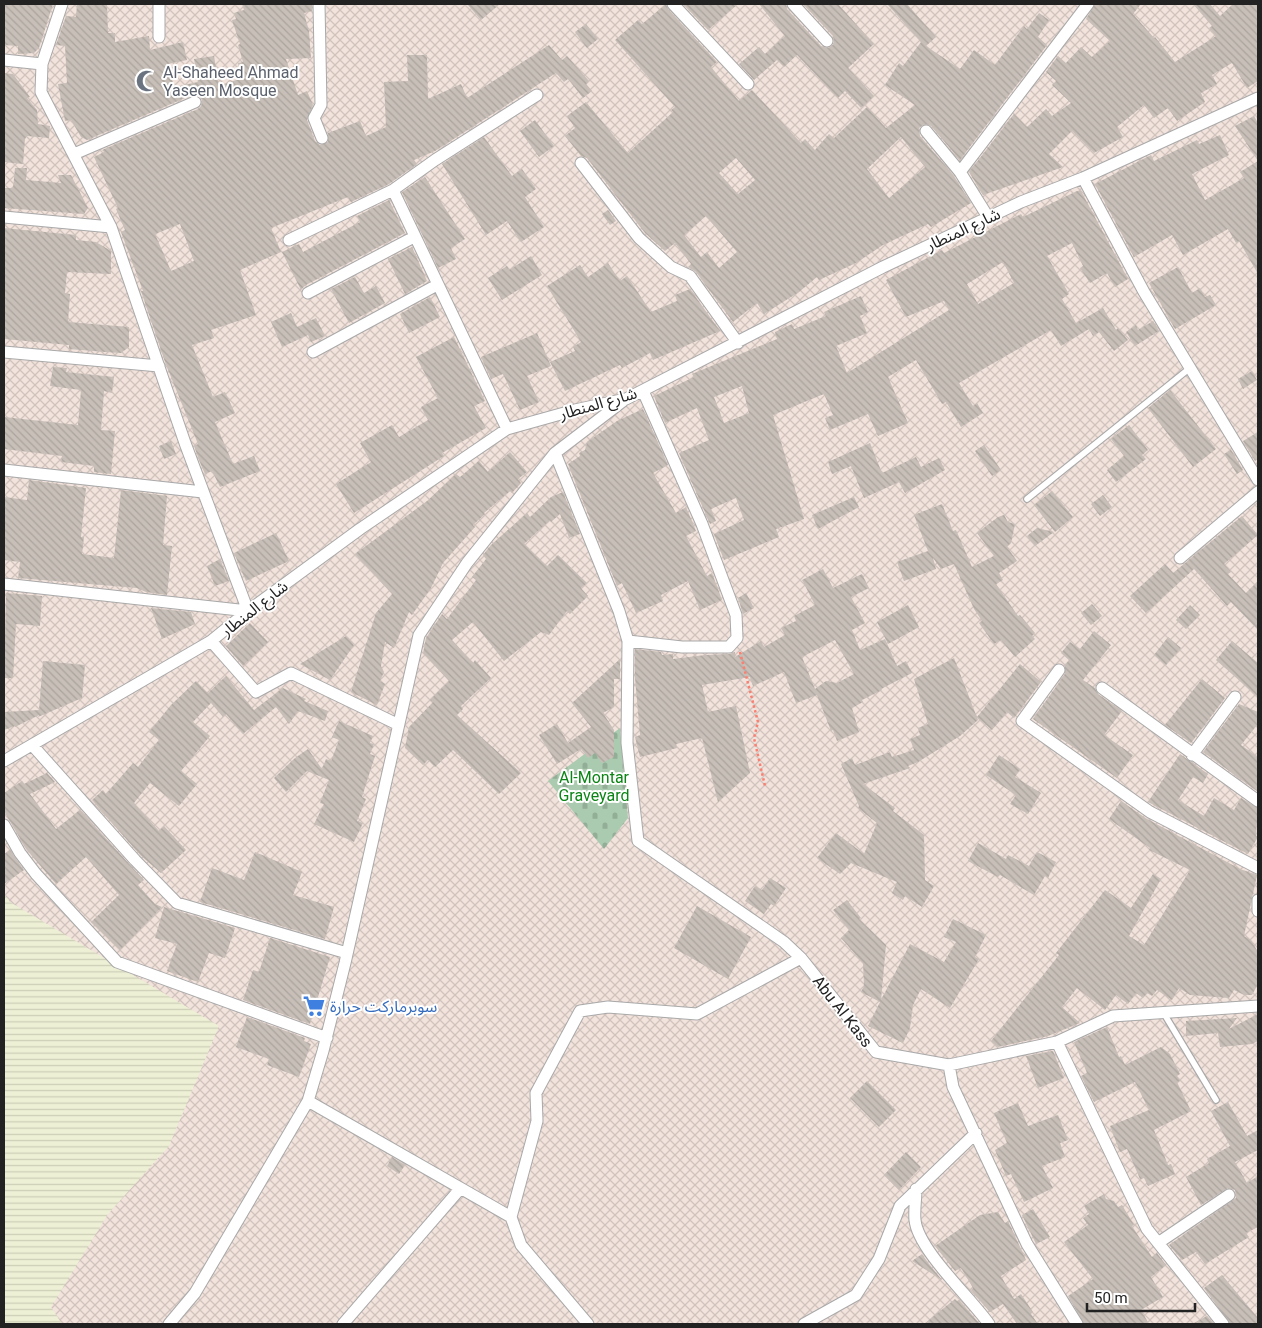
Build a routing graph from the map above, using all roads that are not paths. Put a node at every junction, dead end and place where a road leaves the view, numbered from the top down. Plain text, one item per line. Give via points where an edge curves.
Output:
1 (62, 4) edge
2 (159, 4) edge
3 (318, 4) edge
4 (673, 4) edge
5 (793, 4) edge
6 (1088, 4) edge
7 (159, 36) dead end
8 (826, 42) dead end
9 (4, 60) edge
10 (42, 64) junction
11 (748, 84) dead end
12 (536, 95) dead end
13 (1258, 98) edge
14 (195, 102) dead end
15 (926, 131) dead end
16 (322, 138) dead end
17 (74, 154) junction
18 (581, 163) dead end
19 (960, 172) junction
20 (1083, 178) junction
21 (393, 190) junction
22 (4, 217) edge
23 (988, 217) junction
24 (111, 227) junction
25 (414, 237) junction
26 (290, 240) dead end
27 (437, 285) junction
28 (308, 293) dead end
29 (738, 343) junction
30 (4, 352) edge
31 (313, 352) dead end
32 (159, 366) junction
33 (1190, 368) junction
34 (643, 391) junction
35 (626, 399) junction
36 (507, 429) junction
37 (555, 453) junction
38 (4, 470) edge
39 (1258, 480) edge
40 (203, 492) junction
41 (1258, 492) edge
42 (1027, 499) dead end
43 (1180, 558) dead end
44 (4, 584) edge
45 (248, 611) junction
46 (211, 641) junction
47 (628, 641) junction
48 (1058, 670) dead end
49 (1102, 688) dead end
50 (1235, 696) dead end
51 (397, 724) junction
52 (33, 746) junction
53 (1192, 755) junction
54 (4, 761) edge
55 (1258, 801) edge
56 (4, 825) edge
57 (1258, 868) edge
58 (1258, 900) edge
59 (1258, 910) edge
60 (347, 953) junction
61 (801, 958) junction
62 (1258, 1006) edge
63 (1163, 1012) junction
64 (326, 1038) junction
65 (1056, 1042) junction
66 (949, 1065) junction
67 (1216, 1100) dead end
68 (308, 1101) junction
69 (976, 1132) junction
70 (460, 1189) junction
71 (916, 1189) junction
72 (1229, 1195) dead end
73 (511, 1217) junction
74 (1158, 1243) junction
75 (169, 1324) edge
76 (343, 1324) edge
77 (588, 1324) edge
78 (804, 1324) edge
79 (989, 1324) edge
80 (1077, 1324) edge
81 (1223, 1324) edge

1 - 10 street
2 - 7 street
3 - 16 street via 321,105 314,118
4 - 11 street
5 - 8 street
6 - 19 street
9 - 10 street
10 - 17 street via 41,92
12 - 21 street
13 - 20 street, شارع المنطار
14 - 17 street
15 - 19 street
17 - 24 street
18 - 29 street via 639,238 671,267 690,276
19 - 23 street
20 - 23 street, شارع المنطار
20 - 33 street via 1144,292
21 - 25 street
21 - 26 street
22 - 24 street
23 - 29 street, شارع المنطار via 883,267
24 - 32 street
25 - 27 street
25 - 28 street
27 - 31 street
27 - 36 street
29 - 34 street, شارع المنطار
30 - 32 street
32 - 40 street
33 - 39 street
33 - 42 lane
34 - 35 street, شارع المنطار
34 - 47 street via 702,524 736,615 737,638 729,647 715,648
35 - 36 street, شارع المنطار
35 - 37 street
36 - 45 street, شارع المنطار via 360,529
37 - 47 street, Abu Al Kass
37 - 51 street via 467,562 419,635
38 - 40 street
40 - 45 street
41 - 43 street
44 - 45 street
45 - 46 street, شارع المنطار
46 - 51 street via 256,692 291,673
46 - 52 street, شارع المنطار
47 - 61 street, Abu Al Kass via 627,743 638,841 784,942
48 - 57 street via 1022,721 1150,812
49 - 53 street
50 - 53 street
51 - 60 street
52 - 54 street, شارع المنطار
52 - 60 street via 177,903
53 - 55 street
56 - 64 street via 36,874 117,962
58 - 59 street
60 - 64 street
61 - 66 street, Abu Al Kass via 876,1052
61 - 73 street via 697,1014 608,1007 580,1011 536,1093 537,1121
62 - 63 street
63 - 65 street via 1113,1016
63 - 67 lane
64 - 68 street
65 - 66 street
65 - 74 street via 1148,1229
66 - 69 street via 953,1086
68 - 70 street
68 - 75 street via 195,1292
69 - 71 street
69 - 80 street via 1027,1244
70 - 73 street
70 - 76 street
71 - 78 street via 900,1206 879,1259 856,1295
71 - 79 street via 915,1222 924,1246
72 - 74 street
73 - 77 street via 521,1245
74 - 81 street

